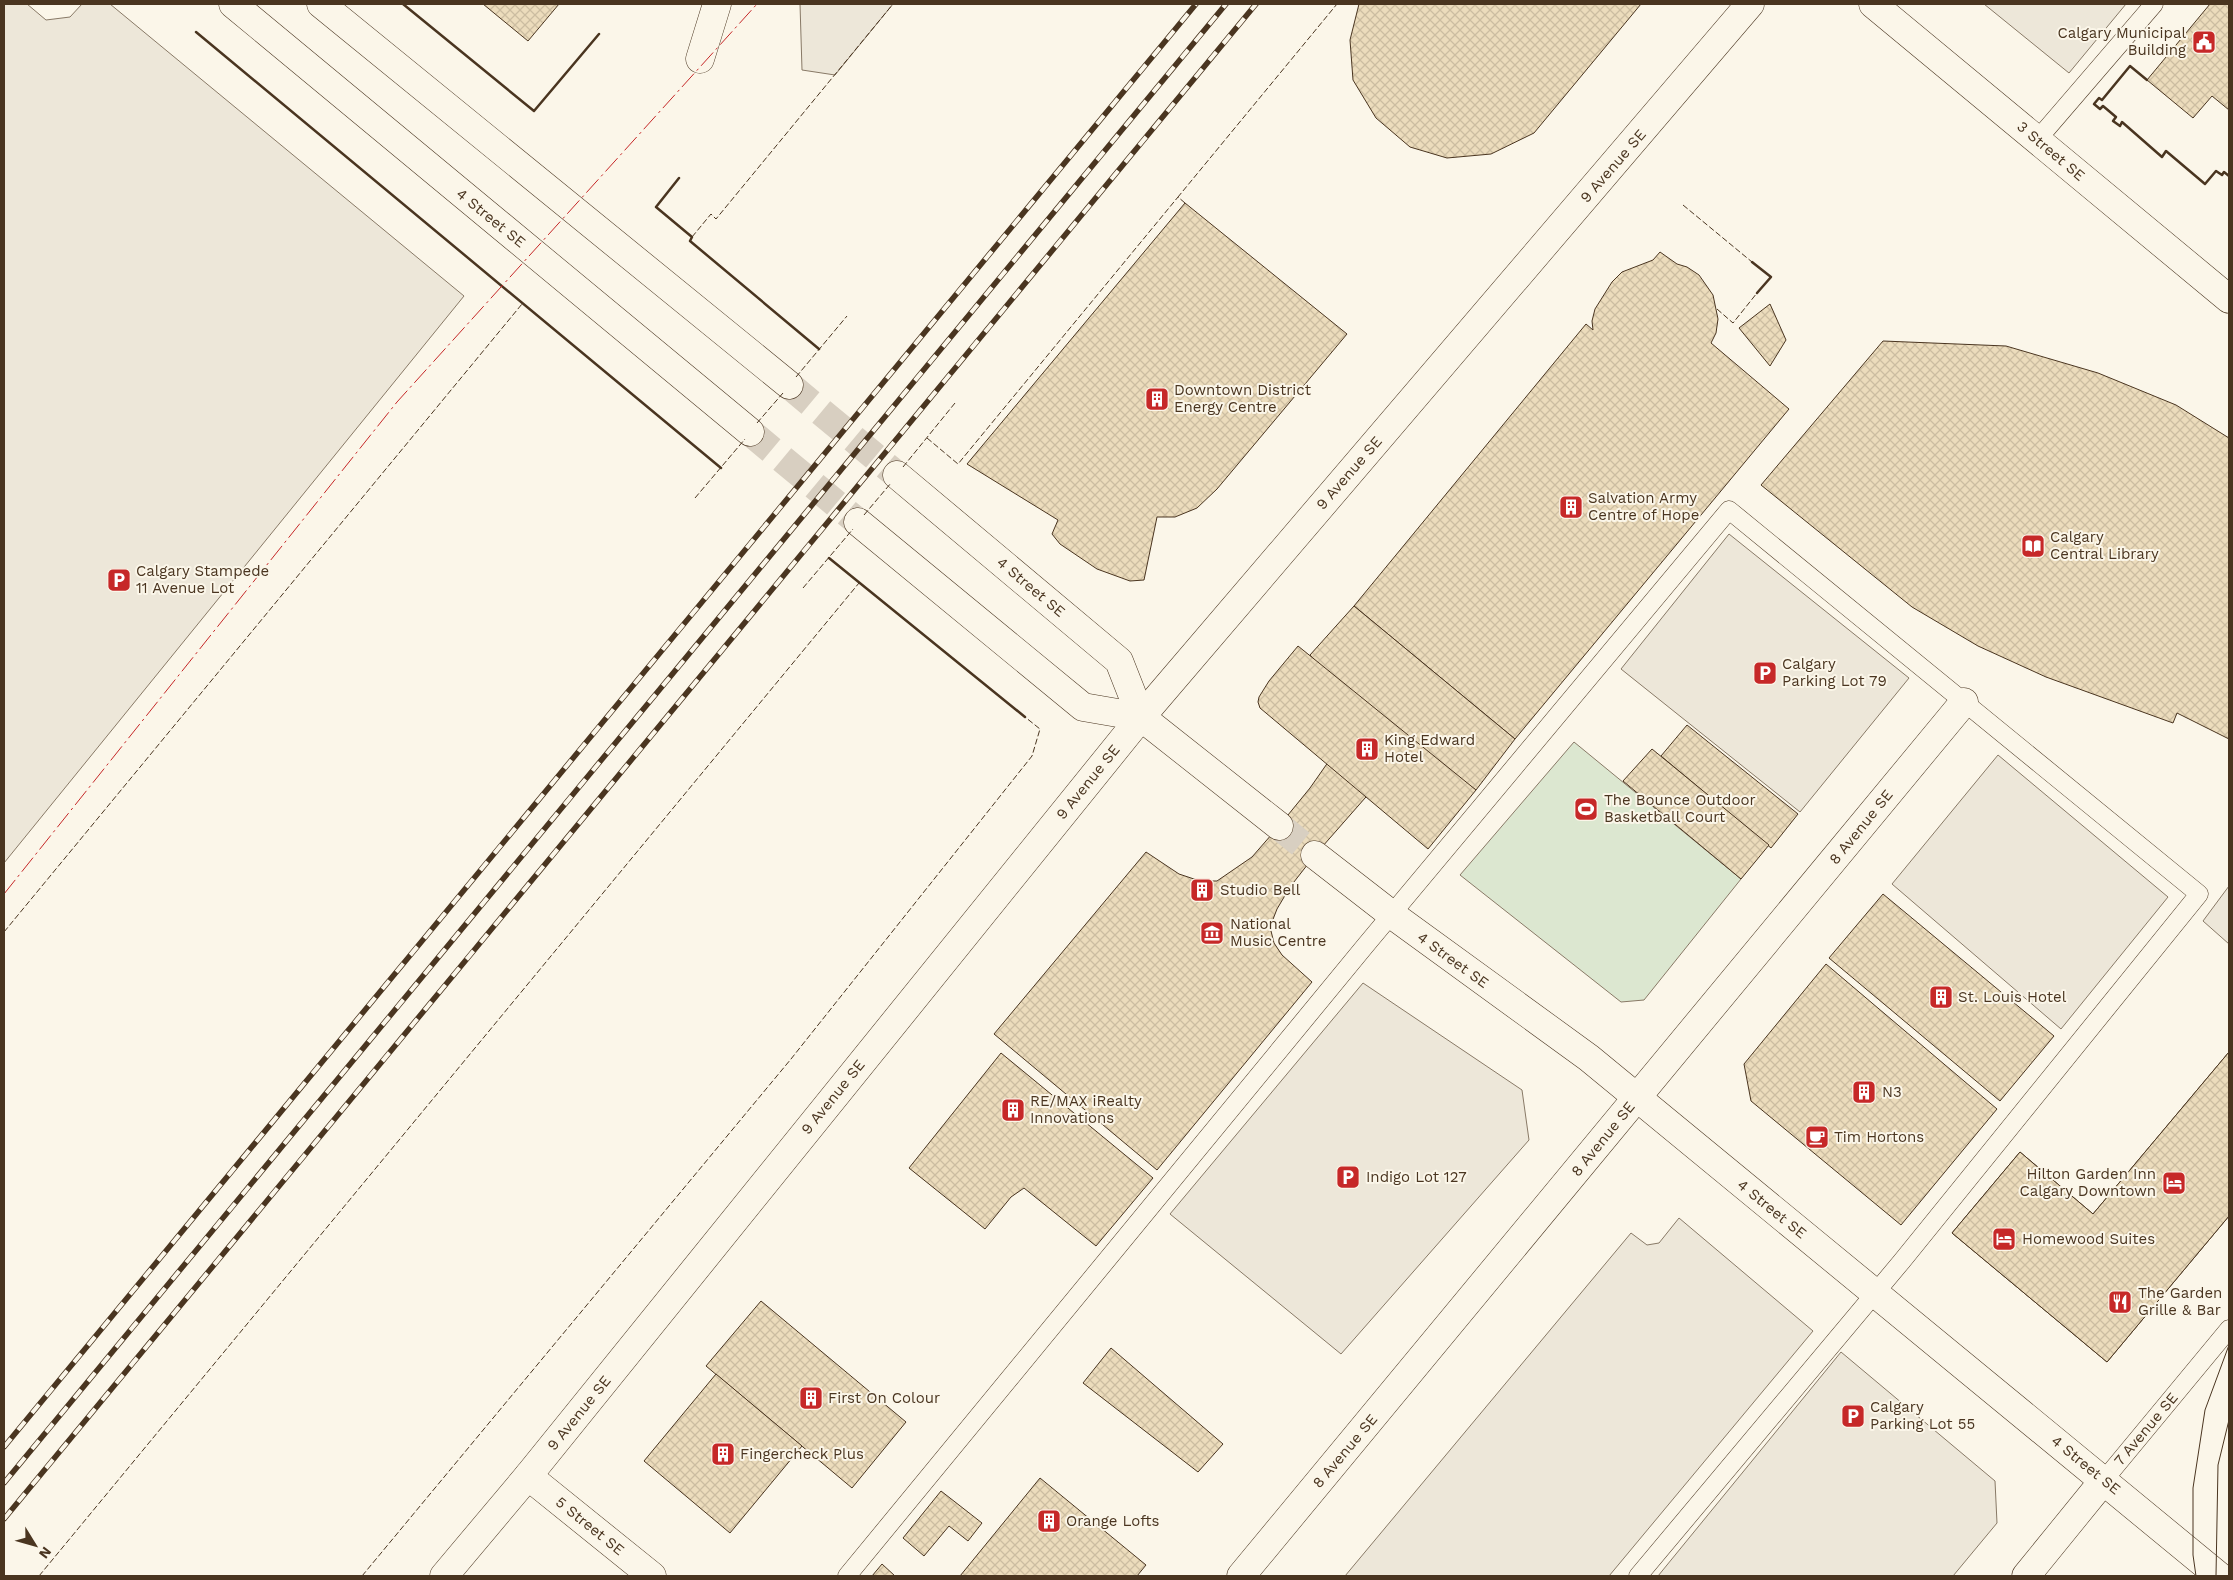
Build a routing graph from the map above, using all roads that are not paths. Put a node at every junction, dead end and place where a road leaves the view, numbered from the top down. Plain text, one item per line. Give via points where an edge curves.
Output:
1 (233, 4) edge
2 (321, 4) edge
3 (717, 4) edge
4 (1750, 4) edge
5 (1873, 4) edge
6 (2154, 4) edge
7 (700, 59) dead end
8 (2037, 140) junction
9 (2229, 298) edge
10 (789, 385) tunnel mouth
11 (750, 432) tunnel mouth
12 (897, 475) tunnel mouth
13 (858, 522) tunnel mouth
14 (1964, 702) junction
15 (1141, 717) junction
16 (1279, 826) tunnel mouth
17 (1315, 855) tunnel mouth
18 (1391, 914) junction
19 (1637, 1097) junction
20 (1876, 1293) junction
21 (2229, 1329) edge
22 (528, 1476) junction
23 (2104, 1480) junction
24 (444, 1576) edge
25 (652, 1576) edge
26 (847, 1576) edge
27 (1241, 1576) edge
28 (1638, 1576) edge
29 (2026, 1576) edge
30 (2219, 1576) edge

1 - 11 main road, 4 Street SE
2 - 10 main road
3 - 7 main road
4 - 15 main road, 9 Avenue SE
5 - 8 main road, 3 Street SE
6 - 8 lane
8 - 9 main road, 3 Street SE
12 - 15 main road, 4 Street SE via 1119,661
13 - 15 main road via 1083,707
14 - 18 lane via 1729,510
14 - 19 main road, 8 Avenue SE
14 - 20 lane via 2199,894
15 - 16 main road
15 - 22 main road, 9 Avenue SE
17 - 18 main road, 4 Street SE
18 - 19 main road, 4 Street SE via 1589,1058
18 - 26 lane
19 - 20 main road, 4 Street SE
19 - 27 main road, 8 Avenue SE
20 - 23 main road, 4 Street SE
20 - 28 lane
21 - 23 lane, 7 Avenue SE
22 - 24 main road, 9 Avenue SE
22 - 25 main road, 5 Street SE
23 - 29 main road, 7 Avenue SE
23 - 30 main road, 4 Street SE

